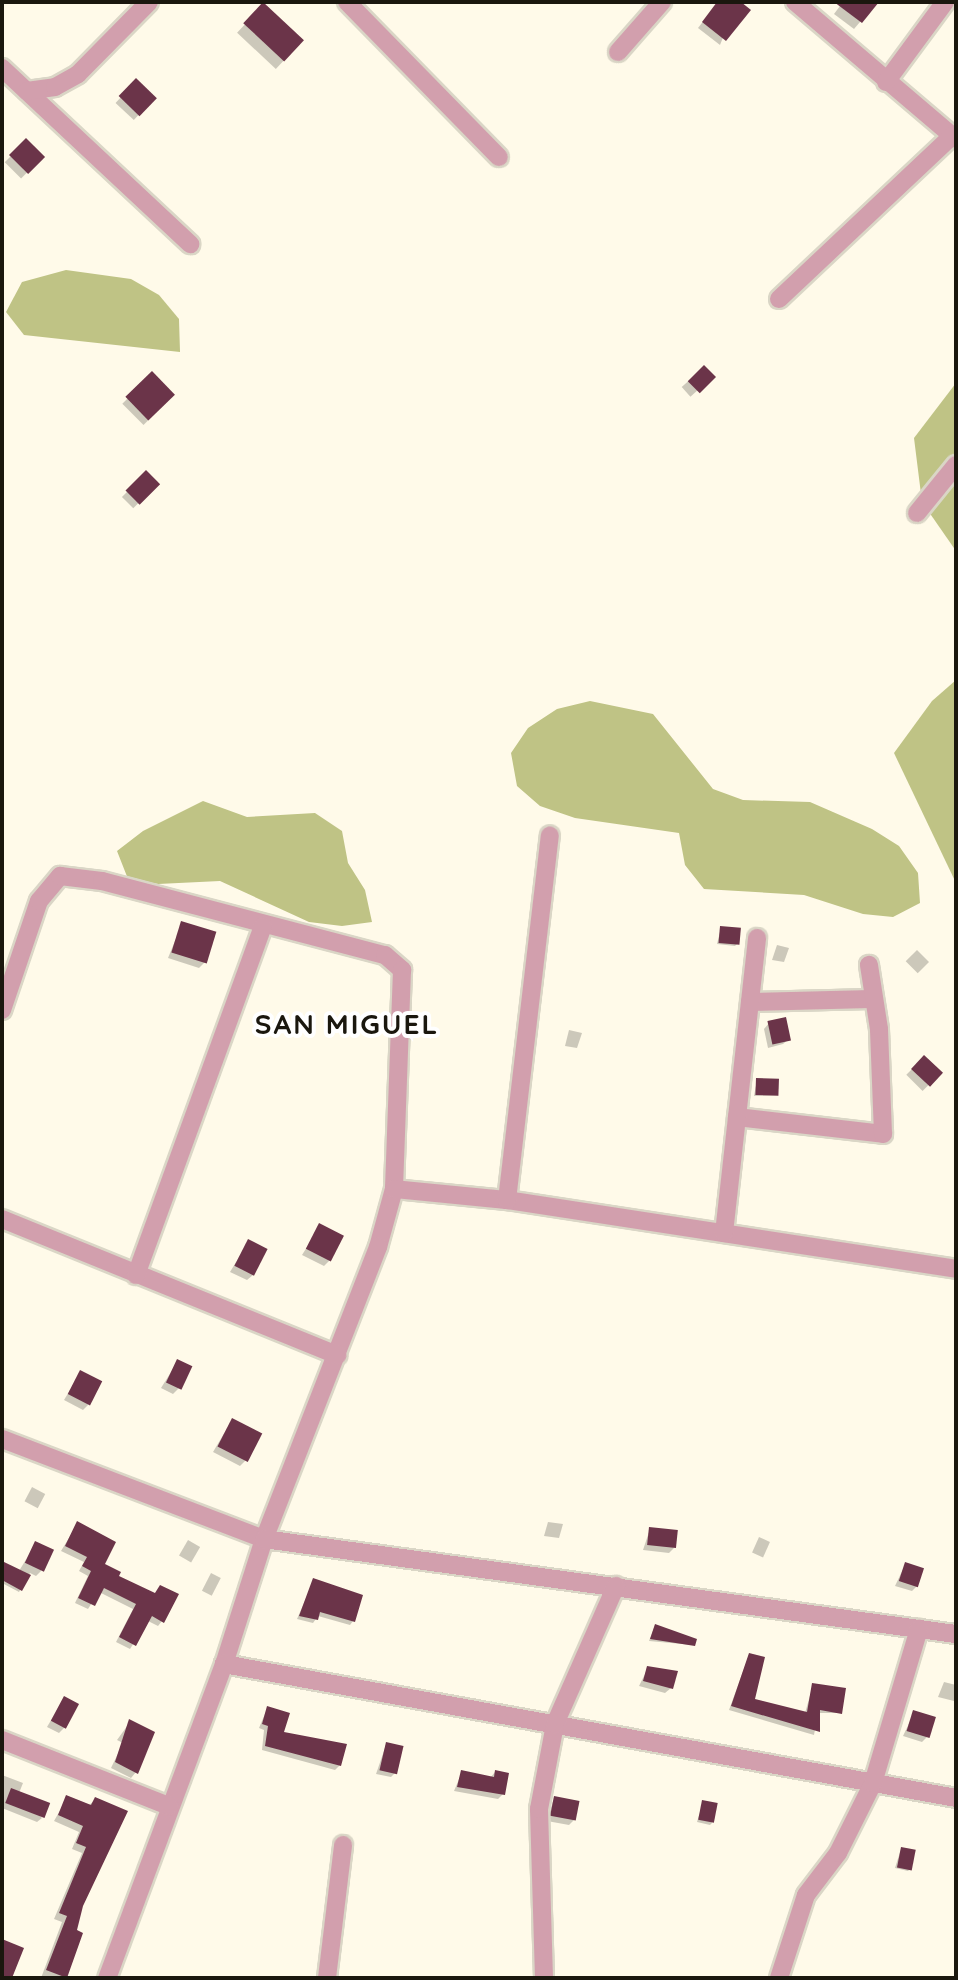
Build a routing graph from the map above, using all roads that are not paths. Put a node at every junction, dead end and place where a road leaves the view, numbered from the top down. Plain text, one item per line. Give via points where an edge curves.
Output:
1 (149, 2) edge
2 (347, 2) edge
3 (662, 2) edge
4 (795, 2) edge
5 (945, 2) edge
6 (618, 52) dead end
7 (2, 68) edge
8 (886, 82) junction
9 (27, 91) junction
10 (954, 138) edge
11 (499, 157) dead end
12 (190, 244) dead end
13 (779, 299) dead end
14 (956, 465) edge
15 (917, 513) dead end
16 (550, 836) dead end
17 (263, 926) junction
18 (757, 938) dead end
19 (869, 965) dead end
20 (872, 999) junction
21 (750, 1002) junction
22 (2, 1010) edge
23 (737, 1117) junction
24 (394, 1189) junction
25 (507, 1200) junction
26 (2, 1219) edge
27 (724, 1233) junction
28 (956, 1269) edge
29 (136, 1275) junction
30 (337, 1355) junction
31 (2, 1439) edge
32 (264, 1539) junction
33 (616, 1586) junction
34 (919, 1629) junction
35 (956, 1634) edge
36 (224, 1664) junction
37 (555, 1724) junction
38 (2, 1740) edge
39 (873, 1783) junction
40 (956, 1798) edge
41 (169, 1806) junction
42 (343, 1845) dead end
43 (107, 1978) edge
44 (327, 1978) edge
45 (544, 1978) edge
46 (779, 1978) edge

1 - 9 street via 78,74 55,87
2 - 11 street
3 - 6 street
4 - 8 street
5 - 8 street
7 - 9 street
8 - 10 street
9 - 12 street
10 - 13 street
14 - 15 street
16 - 25 street
17 - 22 street via 102,881 60,876 39,901
17 - 24 street via 385,955 402,970
17 - 29 street
18 - 21 street
19 - 20 street
20 - 21 street
20 - 23 street via 879,1029 883,1134
21 - 23 street
23 - 27 street
24 - 25 street
24 - 30 street
25 - 27 street
26 - 29 street
27 - 28 street
29 - 30 street
30 - 32 street
31 - 32 street
32 - 33 street
32 - 36 street
33 - 34 street
33 - 37 street
34 - 35 street
34 - 39 street
36 - 37 street
36 - 41 street
37 - 39 street
37 - 45 street via 539,1809
38 - 41 street
39 - 40 street
39 - 46 street via 838,1853 806,1895
41 - 43 street
42 - 44 street

